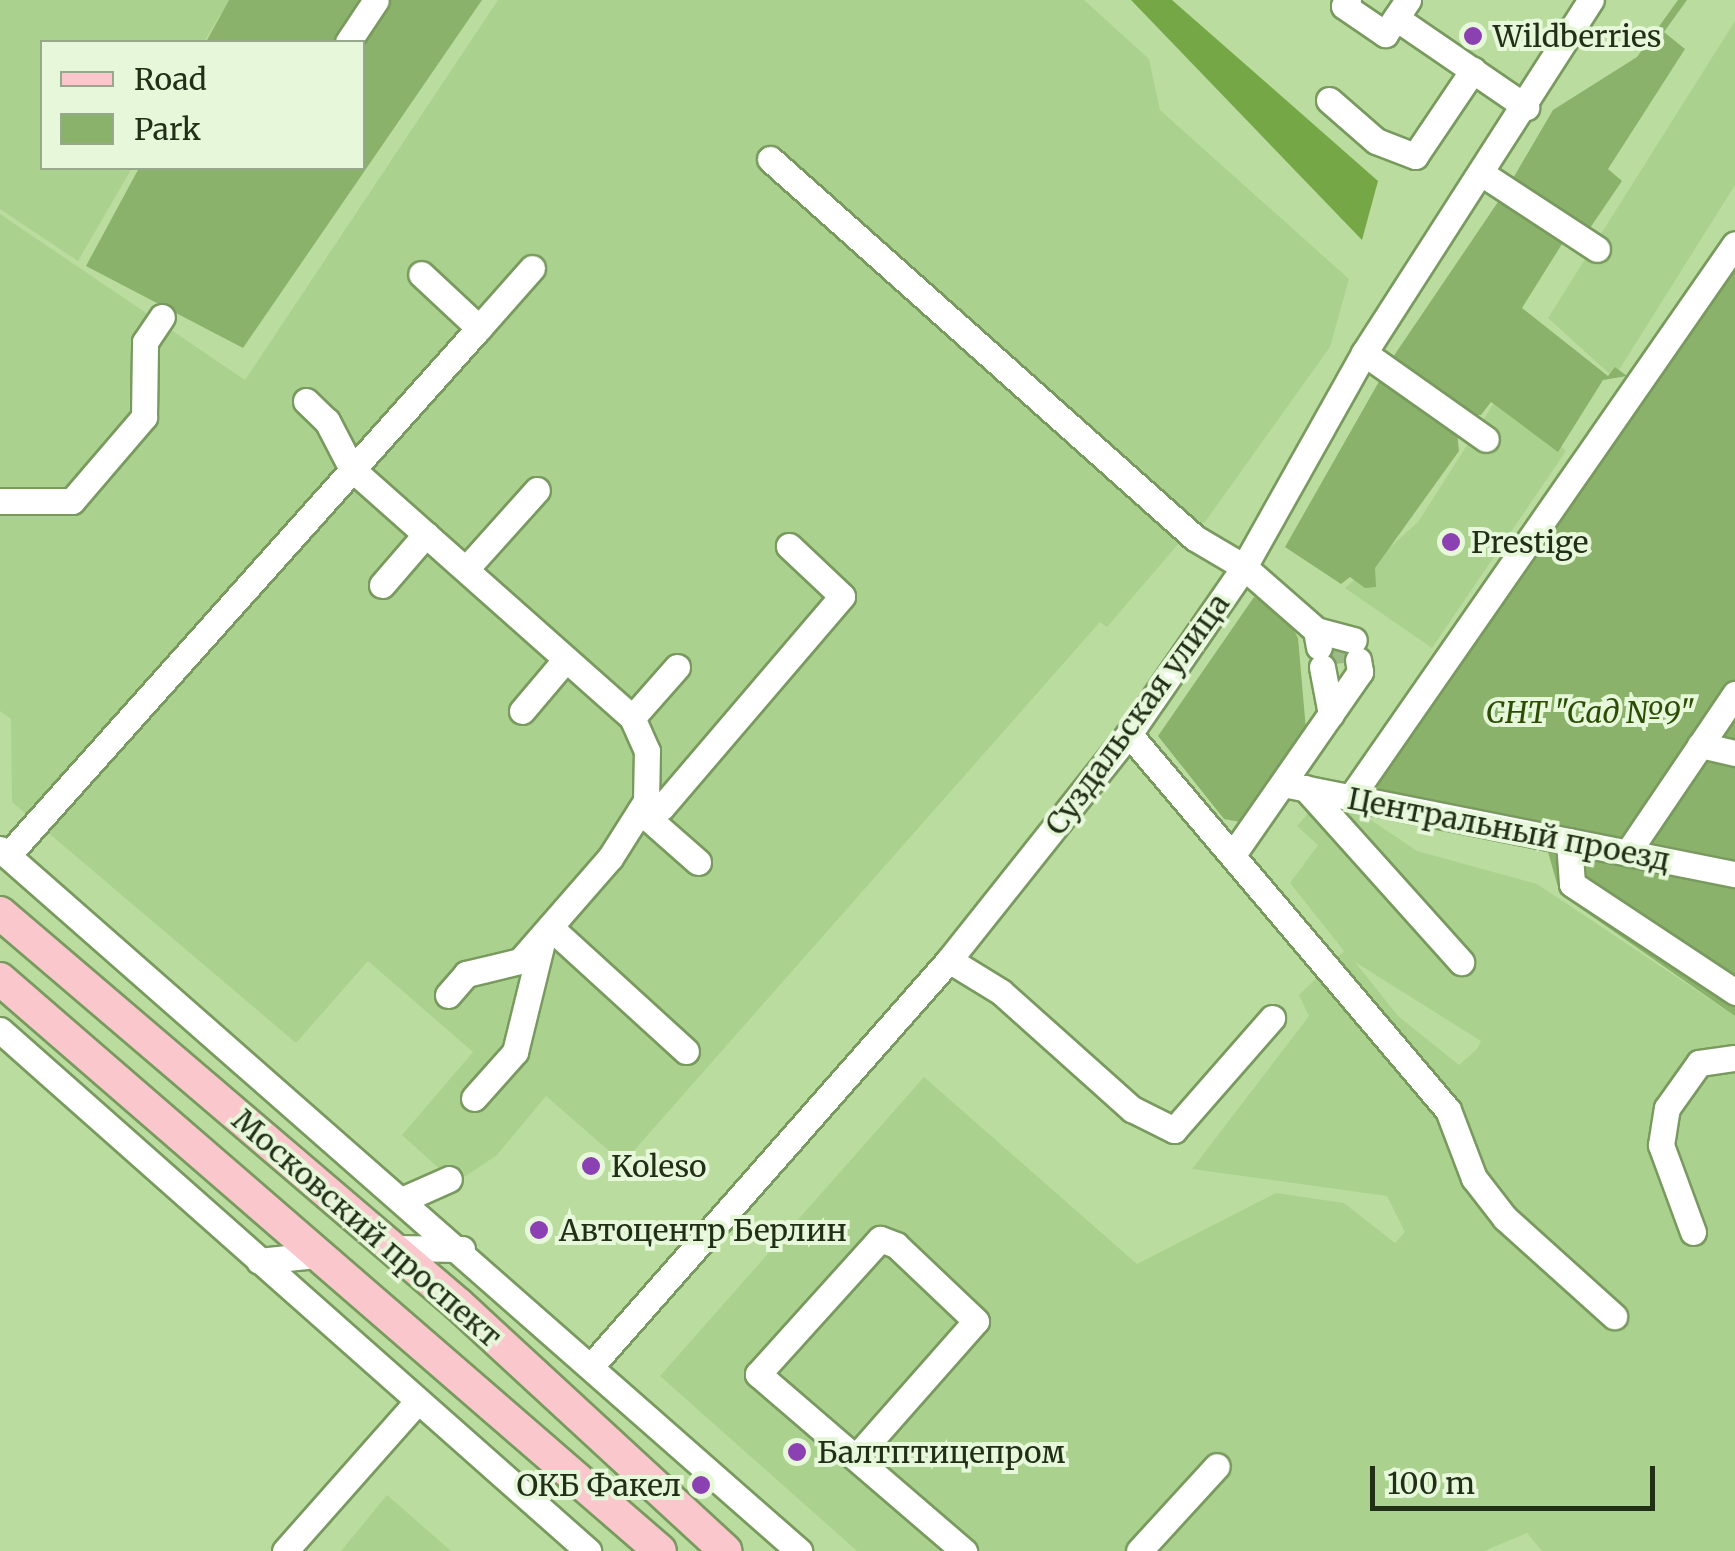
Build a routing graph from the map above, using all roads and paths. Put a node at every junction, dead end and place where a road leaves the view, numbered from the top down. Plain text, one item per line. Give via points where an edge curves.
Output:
1 (376, 0) edge
2 (1592, 0) edge
3 (1342, 2) edge
4 (1402, 9) edge
5 (349, 40) edge
6 (1472, 70) junction
7 (1329, 100) dead end
8 (1526, 107) junction
9 (770, 160) dead end
10 (1484, 175) junction
11 (1735, 244) edge
12 (1598, 249) dead end
13 (532, 268) dead end
14 (420, 274) dead end
15 (162, 316) dead end
16 (479, 328) junction
17 (1364, 353) junction
18 (306, 401) dead end
19 (1486, 439) dead end
20 (352, 469) junction
21 (537, 490) dead end
22 (0, 500) edge
23 (426, 534) junction
24 (790, 546) dead end
25 (1244, 566) junction
26 (466, 570) junction
27 (382, 585) dead end
28 (1336, 648) junction
29 (566, 659) junction
30 (677, 668) dead end
31 (1735, 694) edge
32 (1338, 705) junction
33 (522, 711) dead end
34 (632, 718) junction
35 (1129, 734) junction
36 (1700, 745) junction
37 (1735, 753) edge
38 (1294, 786) junction
39 (1351, 797) junction
40 (640, 811) junction
41 (1569, 841) junction
42 (4, 852) edge
43 (1628, 852) junction
44 (1234, 853) junction
45 (698, 862) dead end
46 (1735, 874) edge
47 (0, 913) edge
48 (547, 930) junction
49 (949, 960) junction
50 (1460, 962) dead end
51 (0, 979) edge
52 (1735, 992) edge
53 (448, 995) dead end
54 (1272, 1018) dead end
55 (0, 1030) edge
56 (686, 1051) dead end
57 (1735, 1058) edge
58 (474, 1098) dead end
59 (449, 1179) dead end
60 (404, 1200) junction
61 (1693, 1232) dead end
62 (393, 1248) junction
63 (462, 1250) junction
64 (316, 1255) junction
65 (260, 1261) junction
66 (1614, 1316) dead end
67 (593, 1364) junction
68 (417, 1402) junction
69 (856, 1457) junction
70 (1216, 1466) dead end
71 (286, 1551) edge
72 (588, 1551) edge
73 (660, 1551) edge
74 (726, 1551) edge
75 (799, 1551) edge
76 (964, 1551) edge
77 (1139, 1551) edge

1 - 5 street
2 - 8 street, Суздальская улица
3 - 4 street via 1385,34
4 - 6 street
6 - 7 street via 1415,156 1376,142
6 - 8 street
8 - 10 street, Суздальская улица
9 - 25 street via 1195,538
10 - 12 street
10 - 17 street, Суздальская улица
11 - 39 street
13 - 16 street
14 - 16 street
15 - 22 street via 145,342 144,418 72,501
16 - 20 street
17 - 19 street
17 - 25 street, Суздальская улица
18 - 20 street via 328,420
20 - 23 street
20 - 42 street
21 - 26 street
23 - 26 street
23 - 27 street
24 - 40 street via 842,596 662,807
25 - 28 street
25 - 35 street, Суздальская улица
26 - 29 street
28 - 32 street
28 - 32 street via 1360,672
29 - 33 street
29 - 34 street
30 - 34 street
31 - 36 street
32 - 38 street
34 - 40 street via 647,752
35 - 44 street
35 - 49 street, Суздальская улица
36 - 37 street
36 - 43 street
38 - 39 street, Центральный проезд
38 - 44 street
38 - 50 street
39 - 41 street, Центральный проезд
40 - 45 street
40 - 48 street via 610,858
41 - 43 street, Центральный проезд
41 - 52 street via 1572,884
42 - 60 street, Московский проспект
43 - 46 street, Центральный проезд
44 - 66 street via 1448,1110 1474,1178 1505,1218
47 - 62 main road, Московский проспект
48 - 53 street via 520,961 466,974
48 - 56 street
48 - 58 street via 515,1052
49 - 54 street via 1001,992 1132,1109 1174,1130
49 - 67 street, Суздальская улица
51 - 64 main road, Московский проспект
55 - 65 street
57 - 61 street via 1699,1063 1667,1108 1661,1145
59 - 60 street
60 - 63 street, Московский проспект
62 - 63 street
62 - 74 main road, Московский проспект
63 - 67 street, Московский проспект
64 - 65 street
64 - 73 main road, Московский проспект
65 - 68 street
67 - 75 street, Московский проспект
68 - 71 street
68 - 72 street
69 - 69 street via 758,1374 880,1239 896,1245 976,1321
69 - 76 street
70 - 77 street

